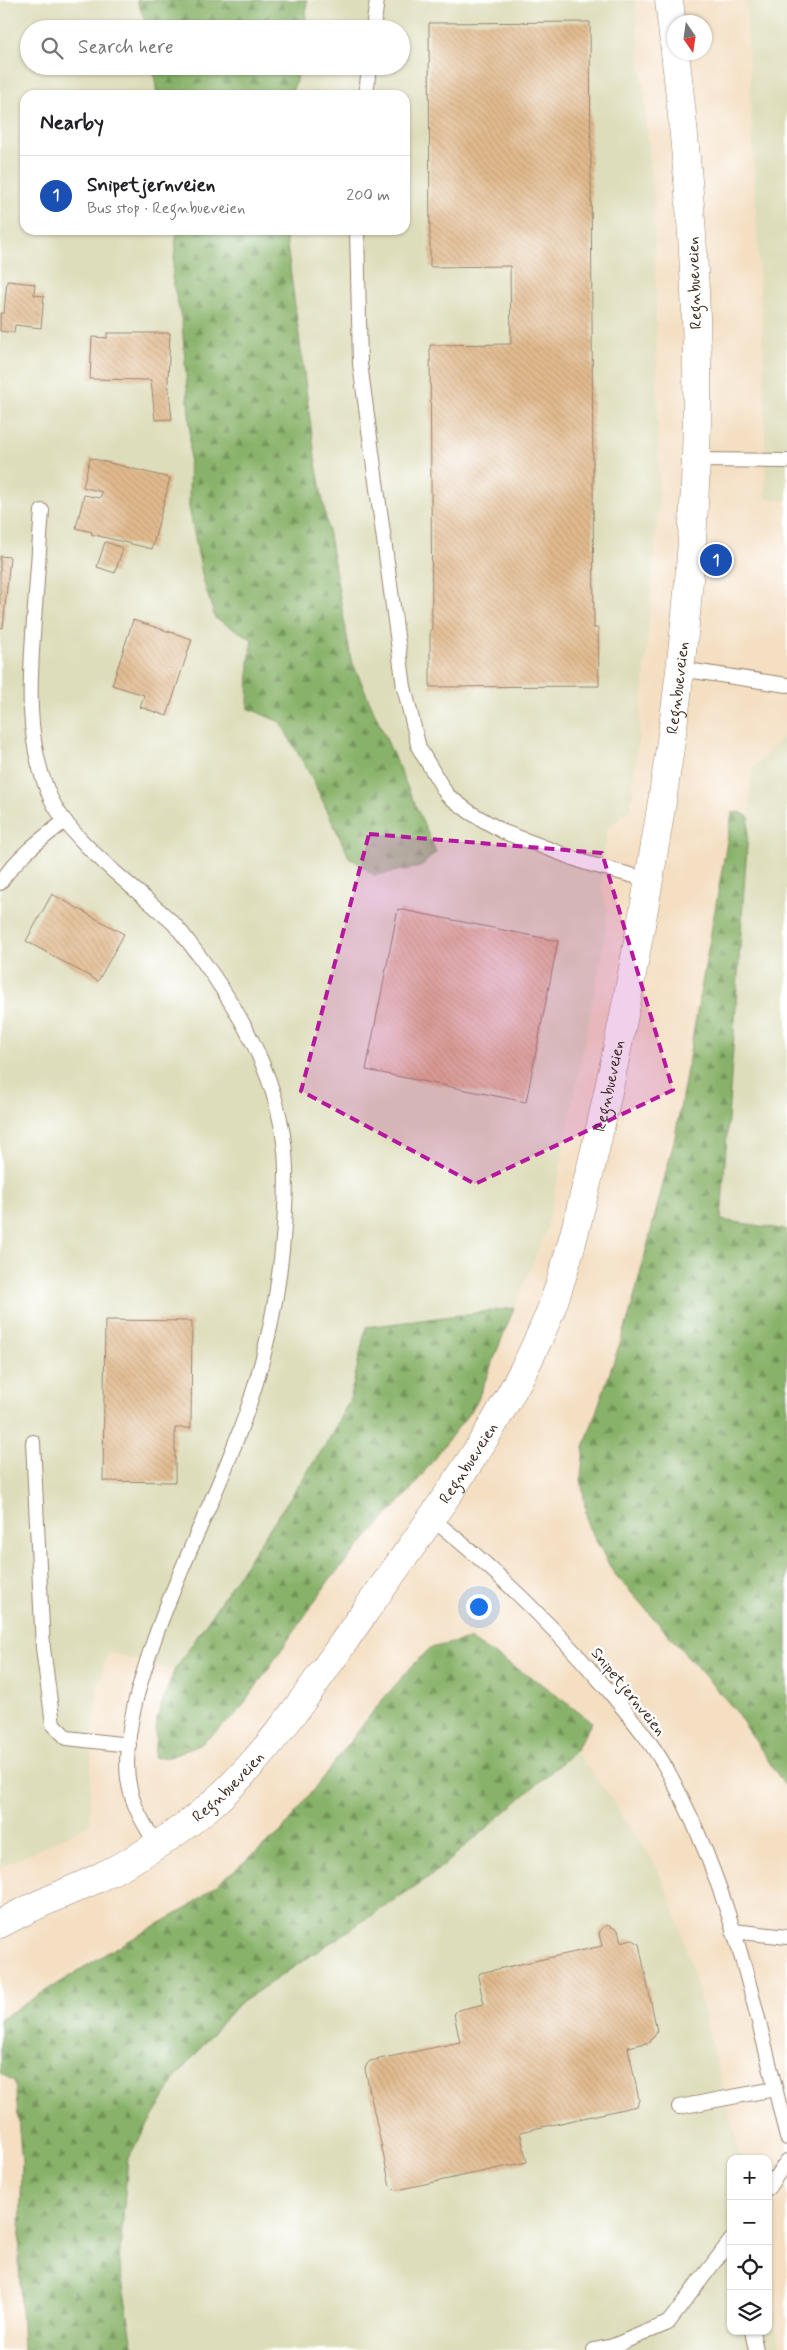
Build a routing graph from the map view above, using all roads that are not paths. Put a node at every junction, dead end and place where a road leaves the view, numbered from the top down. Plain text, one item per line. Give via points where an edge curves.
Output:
1 (376, 0) edge
2 (670, 0) edge
3 (671, 15) edge
4 (374, 20) edge
5 (677, 60) edge
6 (368, 75) edge
7 (367, 90) edge
8 (356, 235) edge
9 (696, 460) junction
10 (787, 461) edge
11 (42, 511) dead end
12 (680, 669) junction
13 (787, 685) edge
14 (65, 821) junction
15 (649, 880) junction
16 (0, 883) edge
17 (33, 1442) dead end
18 (432, 1519) junction
19 (129, 1745) junction
20 (157, 1845) junction
21 (0, 1906) edge
22 (31, 1906) junction
23 (0, 1924) edge
24 (733, 1931) junction
25 (787, 1936) edge
26 (775, 2090) junction
27 (680, 2107) dead end
28 (787, 2138) edge
29 (787, 2161) edge
30 (772, 2182) edge
31 (727, 2245) edge
32 (753, 2335) edge
33 (594, 2350) edge
34 (756, 2350) edge

1 - 4 lane
2 - 3 street
5 - 9 street, Regnbueveien via 695,264
6 - 7 lane
8 - 15 lane via 360,364 404,687 420,748 447,794 504,832 586,863
9 - 10 lane
9 - 12 street, Regnbueveien
11 - 14 lane via 29,703 36,749 48,794
12 - 13 lane
12 - 15 street, Regnbueveien
14 - 16 lane via 33,845
14 - 19 lane via 108,866 176,926 218,982 267,1072 279,1116 286,1166 284,1241 272,1315 256,1383 235,1446 161,1619 142,1676
15 - 18 street, Regnbueveien via 612,1078 569,1257 550,1312 524,1371 463,1475
17 - 19 lane via 43,1648 53,1724 67,1738
18 - 20 street, Regnbueveien via 286,1722 211,1805
18 - 24 lane, Snipetjernveien via 467,1546 541,1617 593,1673 637,1728 671,1776 691,1816 706,1849
19 - 20 lane via 127,1764 135,1805
20 - 22 street, Regnbueveien via 100,1877
21 - 22 street, Regnbueveien
22 - 23 street, Regnbueveien
24 - 25 lane
24 - 26 lane, Snipetjernveien
26 - 27 lane
26 - 28 lane, Snipetjernveien
29 - 30 lane
31 - 33 lane via 668,2323 613,2346
32 - 34 lane

